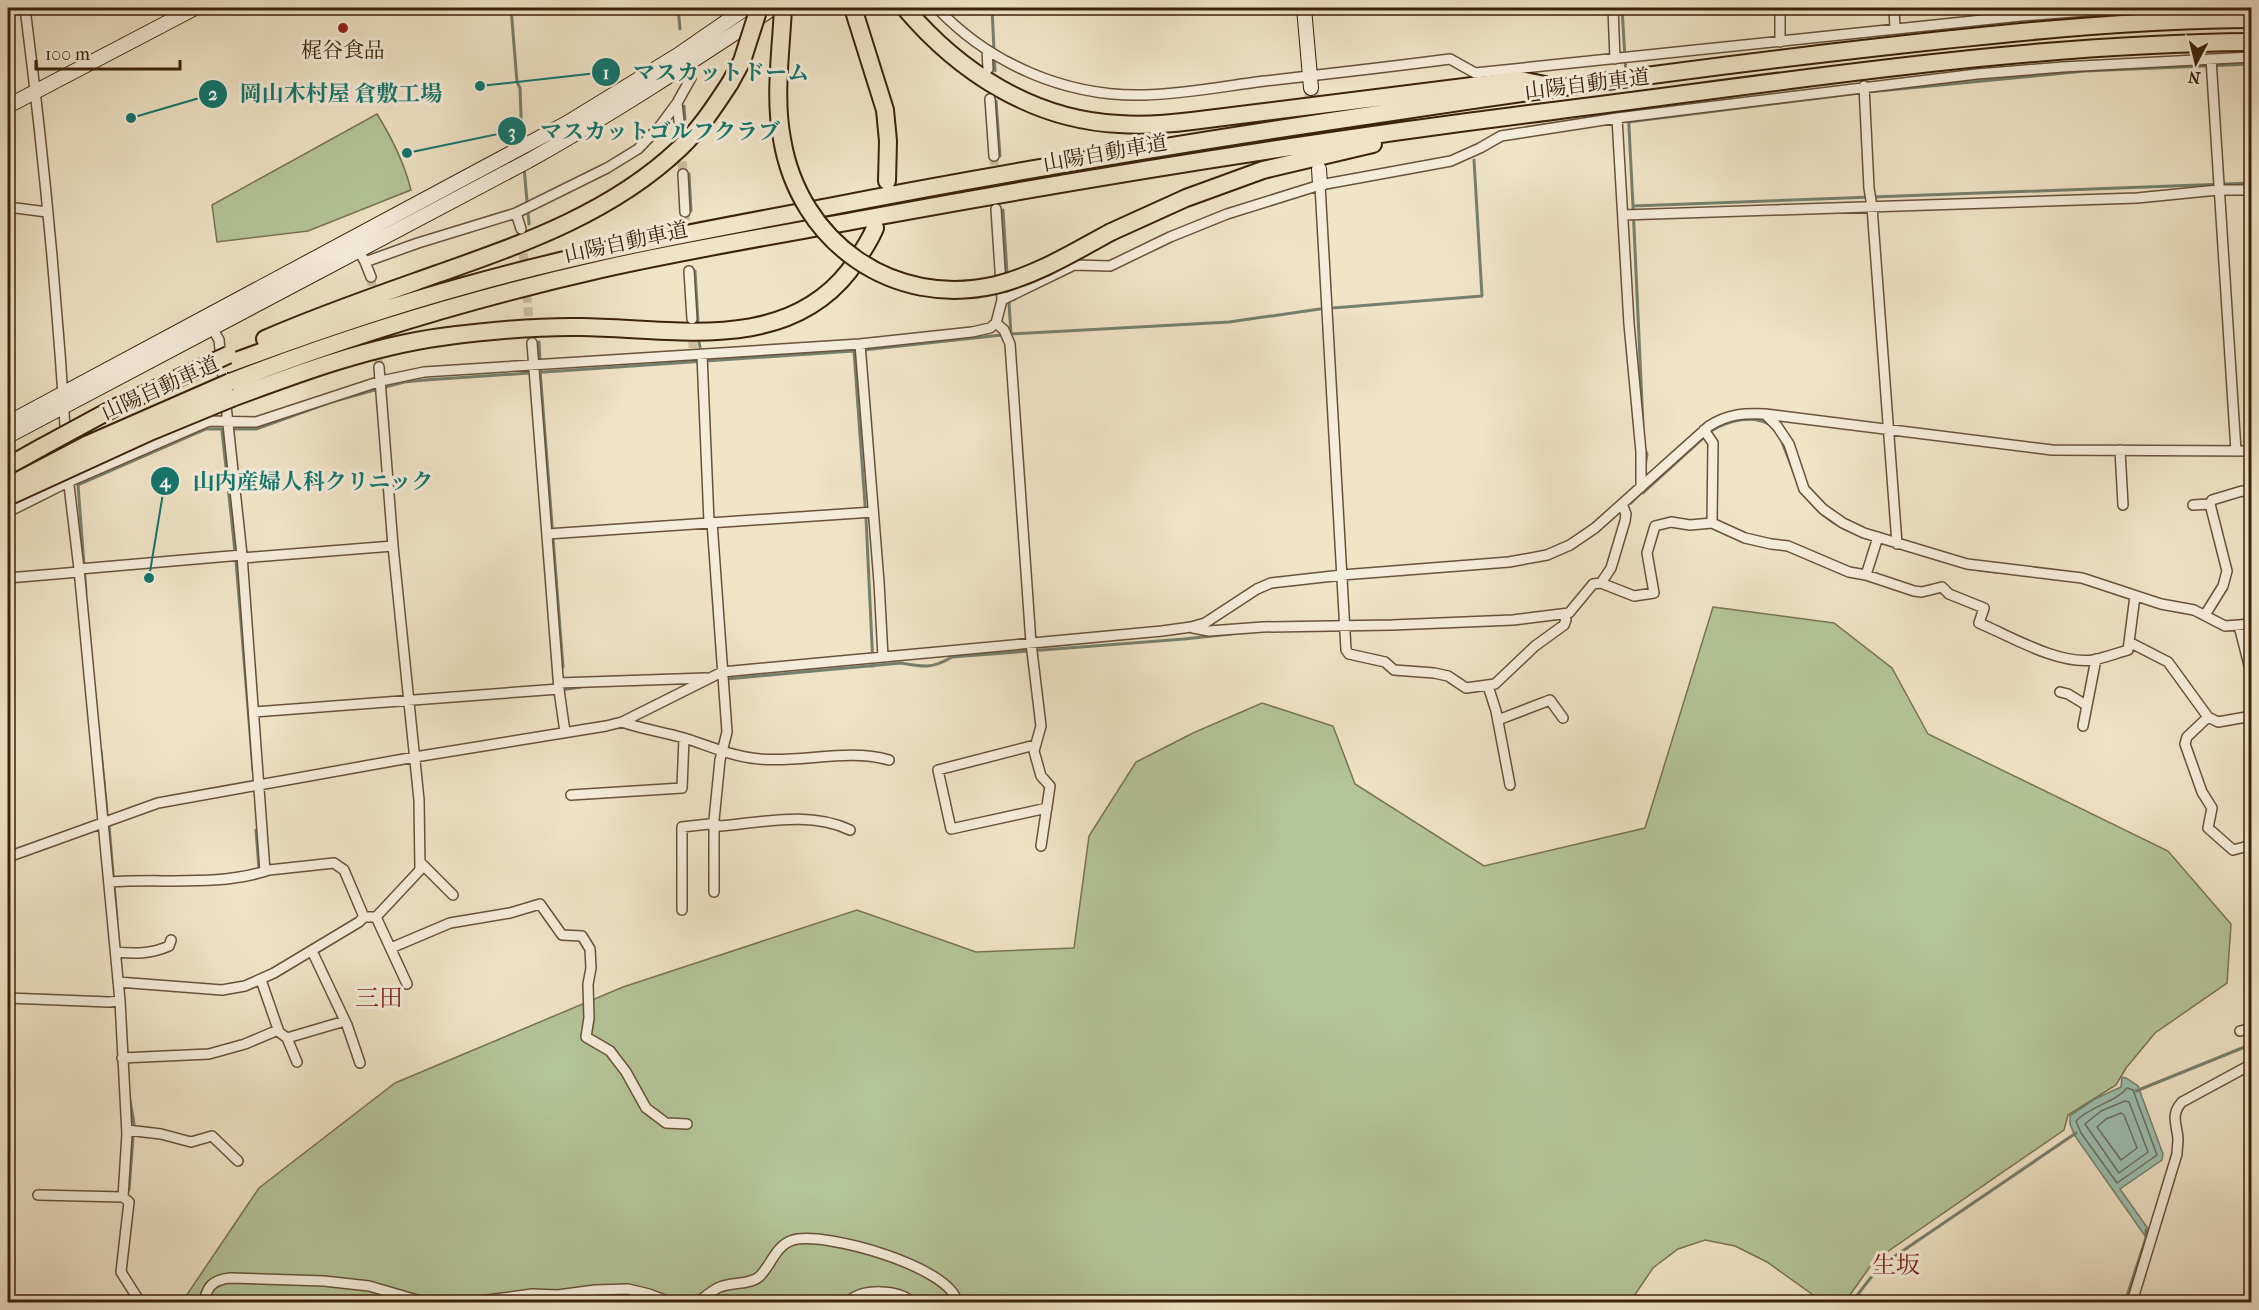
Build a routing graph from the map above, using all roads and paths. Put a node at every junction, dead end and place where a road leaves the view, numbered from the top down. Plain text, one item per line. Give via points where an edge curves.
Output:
1 (25, 8) edge
2 (195, 8) edge
3 (746, 8) edge
4 (759, 8) edge
5 (773, 8) edge
6 (783, 8) edge
7 (853, 8) edge
8 (905, 8) edge
9 (937, 8) edge
10 (1304, 8) edge
11 (1613, 8) edge
12 (1780, 8) edge
13 (1894, 8) edge
14 (2124, 8) edge
15 (2252, 19) edge
16 (1895, 29) junction
17 (1780, 42) junction
18 (2252, 42) edge
19 (991, 53) junction
20 (2252, 57) edge
21 (1622, 59) junction
22 (682, 60) junction
23 (2211, 63) junction
24 (988, 69) dead end
25 (1310, 82) junction
26 (35, 90) junction
27 (1864, 91) junction
28 (1464, 94) junction
29 (990, 99) dead end
30 (677, 103) junction
31 (8, 106) edge
32 (1620, 117) junction
33 (679, 120) tunnel mouth
34 (1467, 121) junction
35 (994, 156) tunnel mouth
36 (1319, 170) dead end
37 (683, 174) tunnel mouth
38 (887, 181) dead end
39 (1320, 185) junction
40 (2218, 186) junction
41 (2252, 190) edge
42 (1871, 202) junction
43 (8, 207) edge
44 (996, 209) tunnel mouth
45 (523, 210) junction
46 (46, 212) junction
47 (685, 212) tunnel mouth
48 (1630, 215) junction
49 (875, 228) dead end
50 (521, 229) tunnel mouth
51 (359, 251) junction
52 (689, 271) tunnel mouth
53 (371, 277) tunnel mouth
54 (1002, 300) junction
55 (692, 319) tunnel mouth
56 (209, 322) junction
57 (996, 323) junction
58 (532, 343) tunnel mouth
59 (860, 349) junction
60 (699, 356) junction
61 (228, 359) junction
62 (379, 367) tunnel mouth
63 (536, 367) junction
64 (381, 386) junction
65 (231, 390) junction
66 (64, 399) junction
67 (1766, 414) junction
68 (8, 423) edge
69 (227, 427) junction
70 (1887, 429) junction
71 (1707, 433) junction
72 (8, 436) edge
73 (2120, 450) junction
74 (2236, 451) junction
75 (2252, 451) edge
76 (8, 466) edge
77 (68, 482) junction
78 (8, 486) edge
79 (1641, 487) junction
80 (2252, 493) edge
81 (8, 498) edge
82 (1622, 504) junction
83 (2210, 504) junction
84 (2123, 505) dead end
85 (2193, 505) dead end
86 (8, 512) edge
87 (869, 512) junction
88 (710, 522) junction
89 (1712, 523) junction
90 (551, 534) junction
91 (1877, 540) junction
92 (1897, 543) junction
93 (393, 546) junction
94 (238, 556) junction
95 (82, 569) junction
96 (1342, 575) junction
97 (1866, 575) junction
98 (8, 578) edge
99 (1598, 583) junction
100 (2134, 599) junction
101 (2205, 615) junction
102 (1565, 617) junction
103 (2252, 624) edge
104 (1191, 627) junction
105 (1344, 627) junction
106 (2239, 629) junction
107 (2129, 642) junction
108 (1032, 648) junction
109 (877, 657) junction
110 (2096, 659) junction
111 (722, 672) junction
112 (2252, 677) edge
113 (708, 678) junction
114 (1488, 686) junction
115 (559, 689) junction
116 (2060, 692) dead end
117 (409, 702) junction
118 (2086, 705) junction
119 (254, 715) junction
120 (2252, 716) edge
121 (2208, 717) junction
122 (1563, 718) dead end
123 (1498, 720) junction
124 (622, 722) junction
125 (2084, 726) dead end
126 (565, 732) junction
127 (684, 738) junction
128 (1035, 745) junction
129 (723, 752) junction
130 (415, 757) junction
131 (889, 760) dead end
132 (258, 785) junction
133 (1510, 785) dead end
134 (571, 795) dead end
135 (1047, 808) junction
136 (104, 821) junction
137 (714, 825) junction
138 (850, 830) dead end
139 (2252, 845) edge
140 (1041, 846) dead end
141 (8, 857) edge
142 (421, 863) junction
143 (265, 871) junction
144 (112, 882) junction
145 (714, 892) dead end
146 (453, 895) dead end
147 (682, 910) dead end
148 (364, 917) junction
149 (376, 917) junction
150 (171, 940) dead end
151 (391, 948) junction
152 (312, 951) junction
153 (119, 952) junction
154 (261, 981) junction
155 (121, 983) junction
156 (408, 984) dead end
157 (8, 998) edge
158 (120, 1001) junction
159 (345, 1021) junction
160 (2252, 1028) edge
161 (279, 1030) junction
162 (2240, 1031) dead end
163 (287, 1038) junction
164 (126, 1058) junction
165 (297, 1062) dead end
166 (360, 1063) dead end
167 (2252, 1064) edge
168 (687, 1124) dead end
169 (132, 1130) junction
170 (238, 1161) dead end
171 (38, 1195) dead end
172 (123, 1197) junction
173 (2134, 1301) edge
174 (140, 1302) edge
175 (204, 1302) edge
176 (424, 1302) edge
177 (473, 1302) edge
178 (670, 1302) edge
179 (698, 1302) edge
180 (848, 1302) edge
181 (912, 1302) edge
182 (957, 1302) edge

1 - 26 street
2 - 26 street
3 - 22 street
4 - 61 highway, bridge via 742,61 730,83 706,120 654,170 580,218 501,251 320,315
5 - 22 street
6 - 34 highway, bridge via 779,117 782,141 806,206 824,232 847,254 905,284 929,289 961,290 1033,274 1186,198 1263,170
7 - 38 highway via 885,110
8 - 28 highway via 947,52 977,76 1013,97 1085,120 1174,123
9 - 19 street
10 - 25 street
11 - 21 street
12 - 17 street
13 - 16 street
14 - 16 street
15 - 28 highway, 山陽自動車道 via 2093,26 1941,40 1561,88
16 - 17 street
17 - 21 street
18 - 34 highway, 山陽自動車道 via 2082,50 1944,62
19 - 24 street
19 - 25 street via 1052,82 1078,90 1123,95
20 - 23 street
21 - 25 street via 1475,73 1450,59
22 - 30 street via 691,78
22 - 51 street via 523,148
22 - 51 street via 578,133
23 - 27 street via 2063,67
23 - 40 street
26 - 31 street
26 - 46 street
27 - 32 street
27 - 42 street
28 - 61 highway, 山陽自動車道 via 913,190 643,242 406,302
29 - 35 street
30 - 33 street
30 - 45 street via 638,149
32 - 39 street via 1501,136 1451,161
32 - 48 street
34 - 65 highway, 山陽自動車道 via 1202,159 619,266 442,310 290,358
36 - 39 street
37 - 47 street
39 - 54 street via 1227,214 1110,266 1074,266
39 - 96 street
40 - 41 street
40 - 42 street via 2137,198
40 - 74 street
42 - 48 street
42 - 70 street
43 - 46 street
44 - 54 street
45 - 50 street
45 - 51 street via 418,243
46 - 66 street
48 - 79 street via 1629,324
49 - 65 highway via 837,285 794,314 764,325 719,331 527,328 438,338
51 - 53 street
51 - 56 street
52 - 55 street
54 - 57 street
56 - 66 street
56 - 69 street via 219,340
57 - 59 street via 972,332
57 - 108 street via 1011,344
58 - 63 street
59 - 60 street
59 - 87 street
60 - 63 street
60 - 88 street
61 - 76 highway, bridge via 114,408
62 - 64 street
63 - 64 street via 424,372
63 - 90 street
64 - 69 street
64 - 93 street
65 - 78 highway, 山陽自動車道, bridge via 86,445
65 - 81 highway, bridge
66 - 68 street
66 - 72 street
66 - 77 street
67 - 70 street
67 - 71 street via 1724,417
67 - 91 street via 1789,444 1804,489 1843,523
69 - 77 street via 208,421
69 - 94 street
70 - 73 street via 2052,450
70 - 92 street
71 - 79 street
71 - 89 street via 1713,443
73 - 74 street
73 - 84 street
74 - 75 street
77 - 86 street
77 - 95 street
79 - 82 street
80 - 83 street via 2242,491
82 - 96 street via 1570,545 1531,559
82 - 99 street via 1625,521 1611,568
83 - 85 street
83 - 101 street via 2227,571 2223,586
87 - 88 street
87 - 109 street
88 - 90 street
88 - 111 street
89 - 97 street via 1744,538 1788,546 1849,572
89 - 99 street via 1671,522 1655,526 1647,553 1654,593 1634,596
90 - 115 street
91 - 92 street
91 - 97 street
92 - 100 street via 1967,564 2082,578
93 - 94 street
93 - 117 street
94 - 95 street
94 - 119 street
95 - 98 street
95 - 136 street
96 - 104 street via 1271,583
96 - 105 street
97 - 110 street via 1914,591 1942,587 1949,594 1984,608 1979,623 2047,652 2075,660
99 - 102 street
100 - 101 street
100 - 107 street
101 - 106 street
102 - 105 street
102 - 114 street via 1564,625
103 - 106 street
104 - 105 street via 1209,631
104 - 108 street
105 - 114 street via 1349,654 1385,662 1394,670 1448,676 1466,688
106 - 112 street
107 - 110 street via 2128,650
107 - 121 street via 2168,662
108 - 109 street
108 - 128 street via 1041,726
109 - 111 street
110 - 118 street
111 - 113 street
111 - 129 street via 727,732
113 - 115 street
113 - 124 street
114 - 123 street
115 - 117 street
115 - 126 street
116 - 118 street
117 - 119 street
117 - 130 street
118 - 125 street
119 - 132 street
120 - 121 street via 2218,722
121 - 139 street via 2187,737 2185,744 2212,808 2208,828 2233,850
122 - 123 street via 1550,699
123 - 133 street
124 - 126 street
124 - 127 street
126 - 130 street
127 - 129 street
127 - 134 street via 682,788
128 - 135 street via 1041,776 1050,786
128 - 135 street via 938,770 951,829
129 - 131 street via 762,759 833,756
129 - 137 street
130 - 132 street
130 - 142 street
132 - 136 street via 158,803
132 - 143 street
135 - 140 street
136 - 141 street
136 - 144 street
137 - 138 street via 805,819 836,823
137 - 145 street
137 - 147 street via 682,827
142 - 146 street
142 - 149 street via 415,877
143 - 144 street via 209,880
143 - 148 street via 334,863 344,870
144 - 153 street
148 - 149 street
148 - 152 street
149 - 151 street
150 - 153 street via 169,946 157,951
151 - 156 street
151 - 168 street via 450,923 540,904 562,934 582,936 590,949 586,1037 610,1051 646,1108 666,1123
152 - 154 street
152 - 159 street
153 - 155 street
154 - 155 street via 222,990
154 - 161 street
155 - 158 street
157 - 158 street
158 - 164 street
159 - 163 street
159 - 166 street
160 - 162 street
161 - 163 street
161 - 164 street via 209,1054
163 - 165 street
164 - 169 street
167 - 173 street via 2176,1108 2177,1154
169 - 170 street via 191,1142 212,1136
169 - 172 street
171 - 172 street
172 - 174 street via 129,1202 121,1272
175 - 176 street via 211,1284 230,1278 369,1286
177 - 178 street via 628,1289
179 - 182 street via 718,1287 753,1280 792,1240 815,1238 892,1257 920,1269 951,1288
180 - 181 street via 870,1293 889,1293

